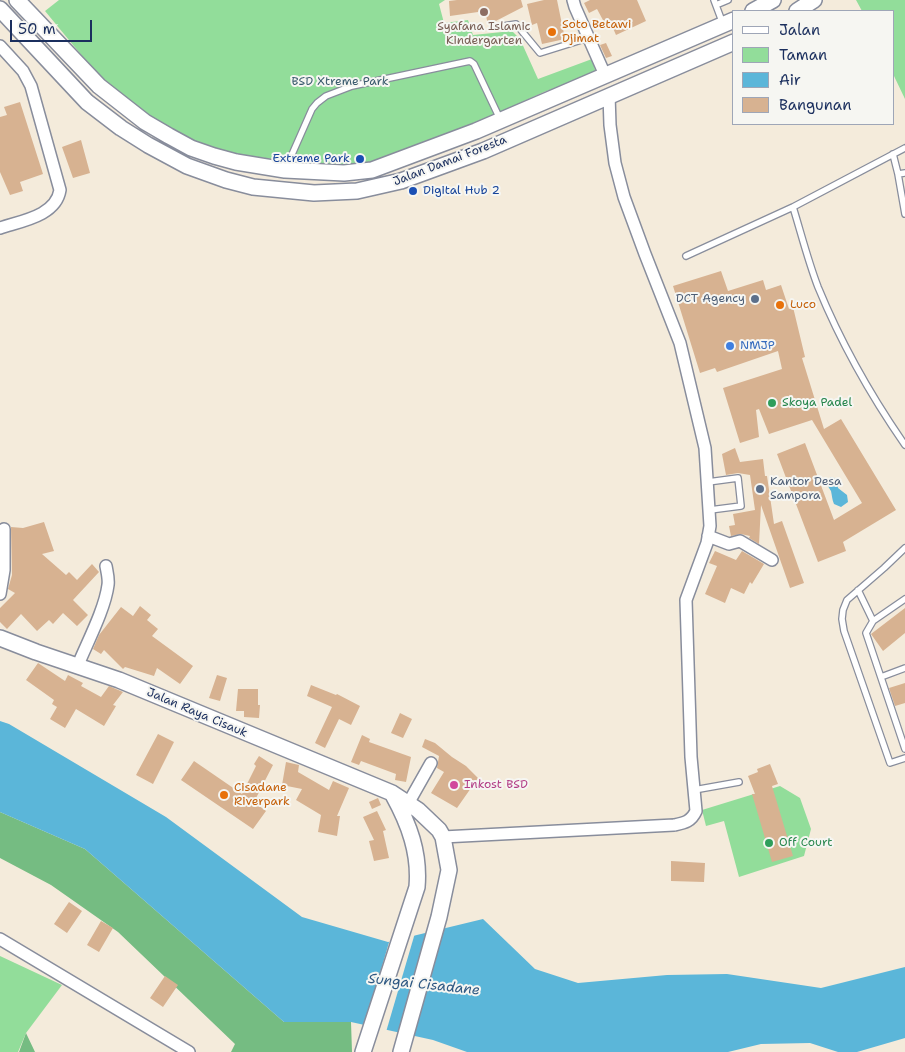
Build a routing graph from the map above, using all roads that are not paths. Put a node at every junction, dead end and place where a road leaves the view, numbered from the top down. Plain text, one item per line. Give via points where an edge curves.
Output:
1 (17, 0) edge
2 (573, 0) edge
3 (728, 0) edge
4 (773, 0) edge
5 (814, 0) edge
6 (715, 3) edge
7 (0, 9) edge
8 (757, 10) edge
9 (799, 10) edge
10 (729, 22) edge
11 (497, 26) dead end
12 (588, 38) junction
13 (732, 43) edge
14 (0, 46) edge
15 (606, 75) junction
16 (609, 95) junction
17 (500, 121) junction
18 (476, 131) junction
19 (905, 148) edge
20 (483, 151) junction
21 (893, 154) junction
22 (285, 170) junction
23 (905, 173) edge
24 (898, 174) junction
25 (793, 207) junction
26 (905, 214) edge
27 (0, 226) edge
28 (686, 256) dead end
29 (905, 445) edge
30 (708, 482) junction
31 (710, 510) junction
32 (4, 529) dead end
33 (708, 536) junction
34 (905, 548) edge
35 (772, 560) dead end
36 (106, 566) dead end
37 (858, 590) junction
38 (0, 594) edge
39 (905, 599) edge
40 (873, 621) junction
41 (0, 638) edge
42 (78, 665) junction
43 (905, 668) edge
44 (881, 677) junction
45 (905, 749) edge
46 (905, 758) edge
47 (430, 763) dead end
48 (739, 782) dead end
49 (694, 790) junction
50 (406, 808) junction
51 (443, 837) junction
52 (0, 939) edge
53 (189, 1052) edge
54 (363, 1052) edge
55 (401, 1052) edge

1 - 22 main road, Jalan Damai Foresta via 99,86 145,122 191,148 214,156
2 - 12 street
3 - 6 lane
4 - 8 main road
5 - 9 main road
6 - 10 lane
7 - 20 main road, Jalan Damai Foresta via 101,113 148,145 188,166 226,180 253,187 314,193 357,191 401,181
10 - 15 main road, Jalan Damai Foresta
11 - 12 lane via 516,24 540,53
12 - 15 street
13 - 16 main road, Jalan Damai Foresta
14 - 27 street via 31,86 60,190 55,202 42,213
15 - 17 main road, Jalan Damai Foresta
16 - 20 main road, Jalan Damai Foresta
16 - 30 street via 615,163 624,197 680,343 705,448
17 - 18 main road, Jalan Damai Foresta
17 - 22 lane via 470,61 352,86 326,96 312,109
18 - 20 main road
18 - 22 main road, Jalan Damai Foresta via 372,170 344,173
19 - 21 lane
21 - 24 lane
21 - 25 lane
23 - 24 lane
24 - 26 lane
25 - 28 lane
25 - 29 lane via 818,286 842,339 879,407
30 - 31 street
30 - 31 lane via 738,478 741,506
31 - 33 street
32 - 38 street via 4,570
33 - 35 street via 728,544 740,541
33 - 49 street via 686,600
34 - 37 lane
36 - 42 street via 107,589
37 - 40 lane
37 - 46 lane via 847,600 843,610 844,631 890,763
39 - 40 lane
40 - 44 lane via 866,633
41 - 42 main road, Jalan Raya Cisauk
42 - 50 main road, Jalan Raya Cisauk via 392,793
43 - 44 lane
44 - 45 lane
47 - 50 street
48 - 49 lane
49 - 51 street via 696,811 693,818 685,823
50 - 51 main road, Jalan Raya Cisauk via 433,823
50 - 54 main road, Jalan Raya Cisauk via 416,850 417,887
51 - 55 main road, Jalan Raya Cisauk via 449,870
52 - 53 street

